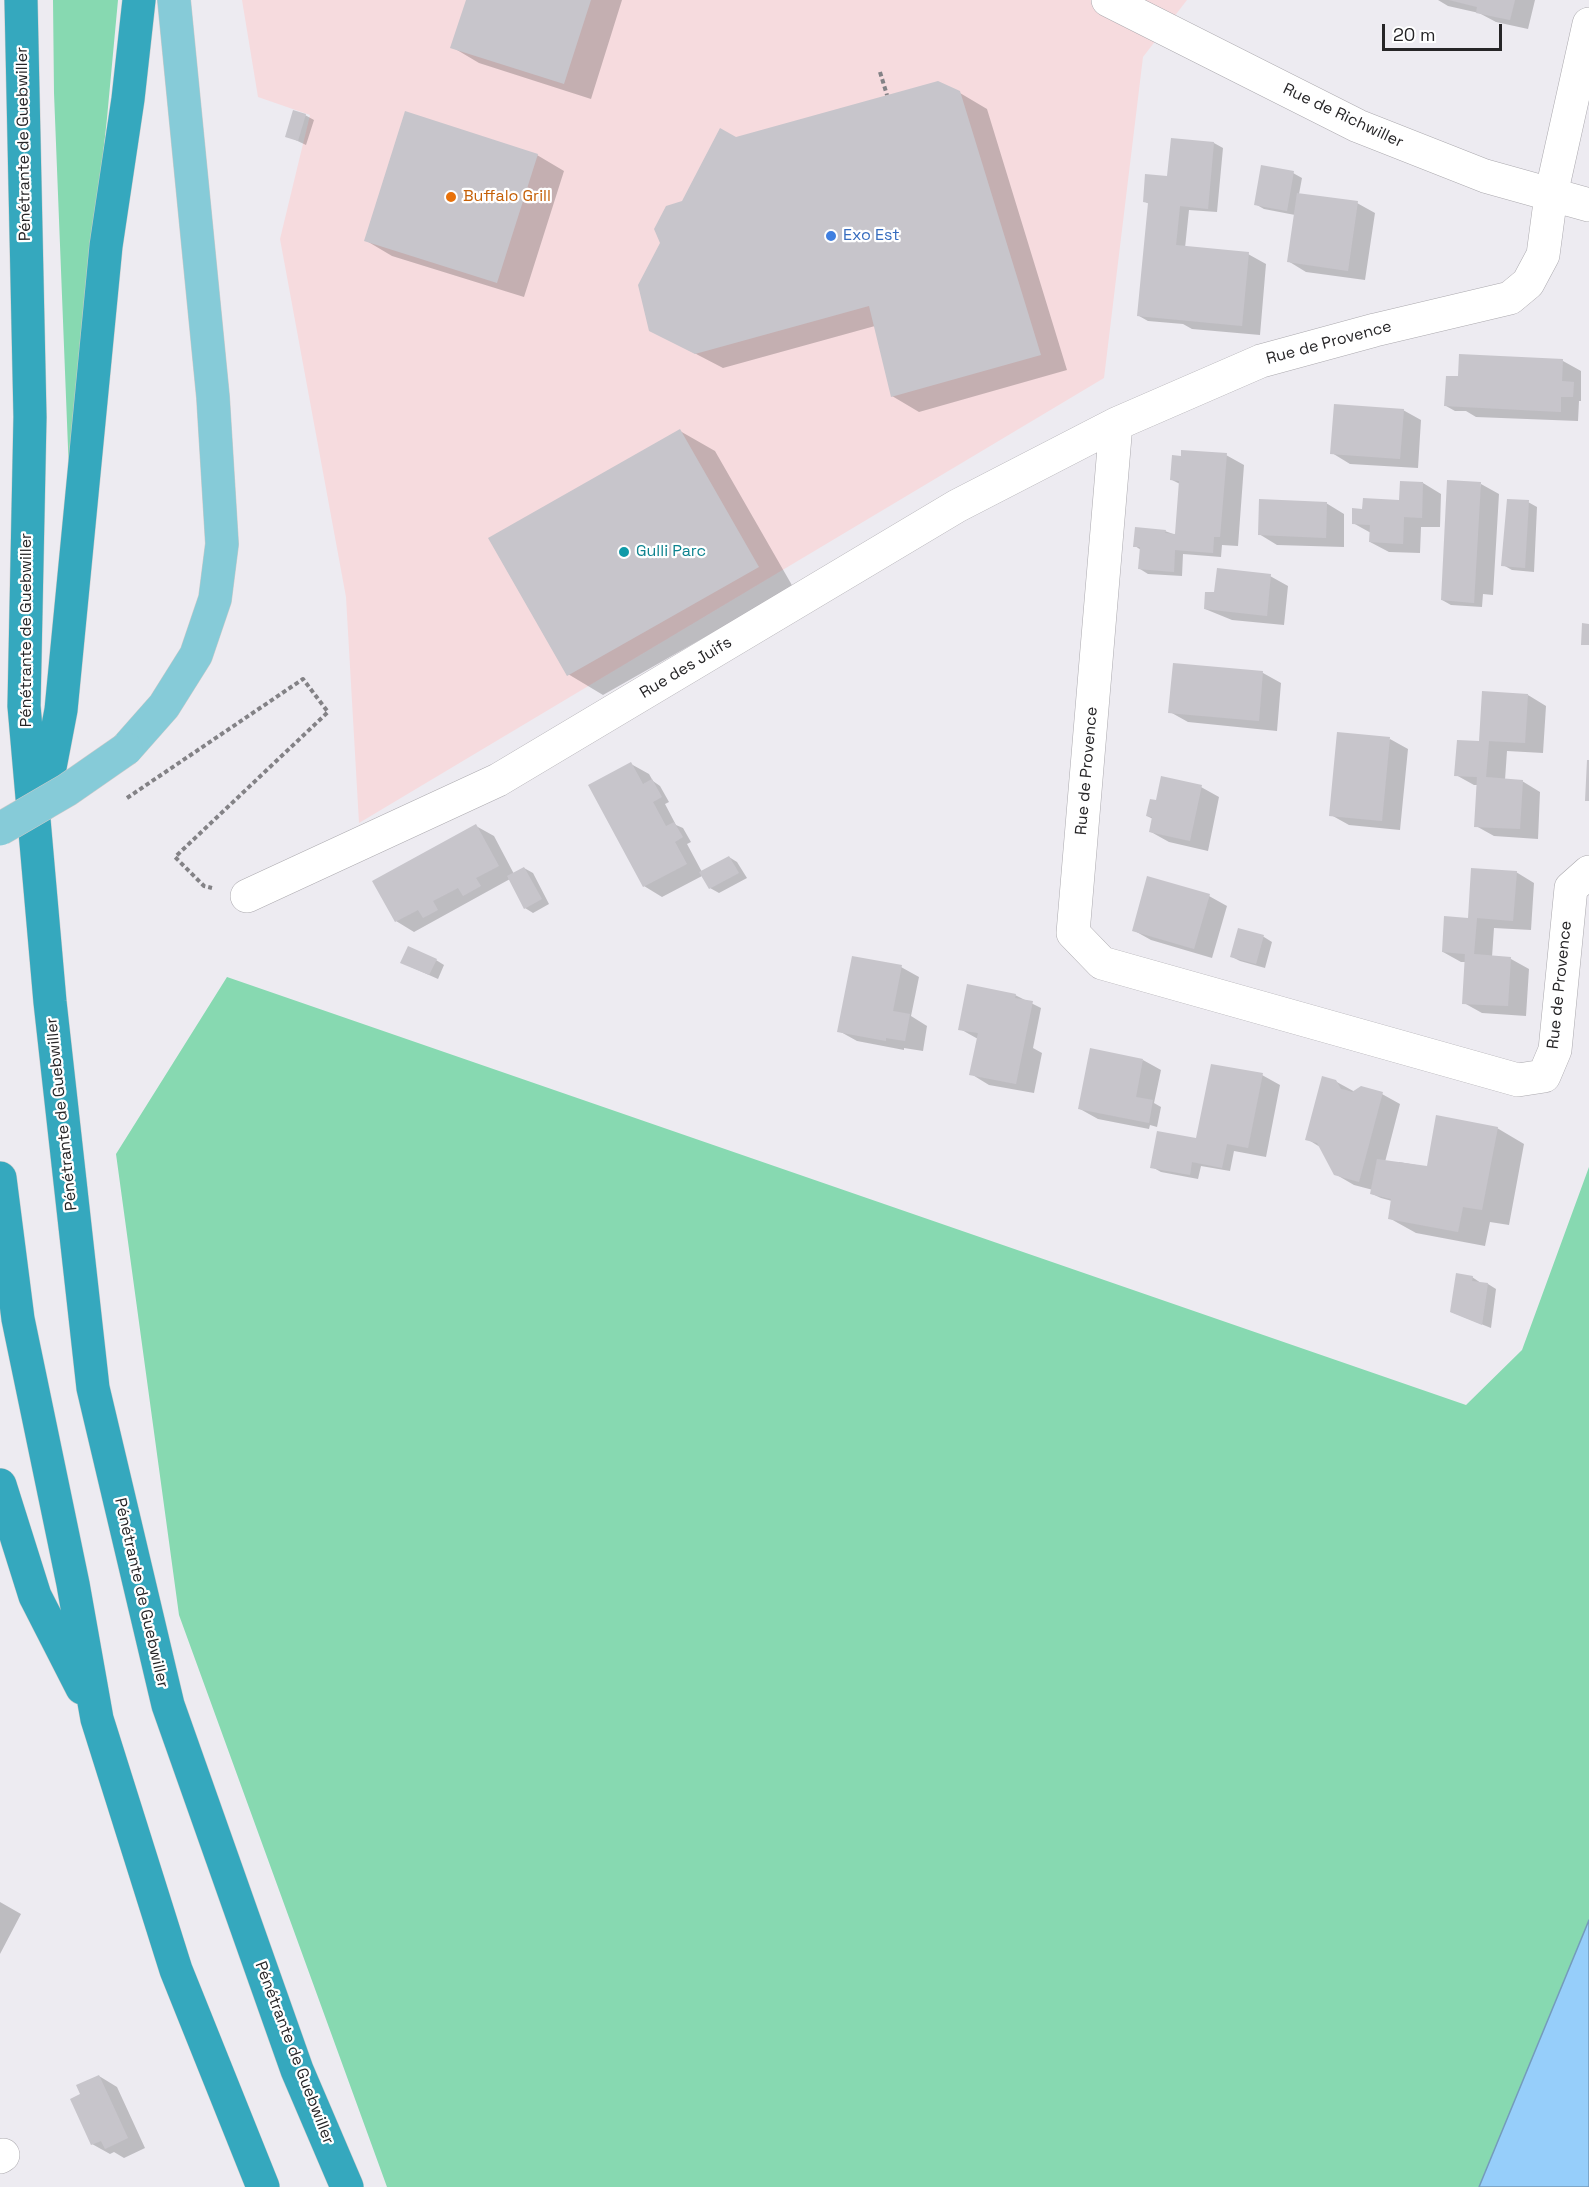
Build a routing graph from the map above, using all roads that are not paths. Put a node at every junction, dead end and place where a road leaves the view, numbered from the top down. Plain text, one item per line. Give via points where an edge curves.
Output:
1 (21, 0) edge
2 (139, 0) edge
3 (174, 0) edge
4 (1108, 0) edge
5 (1150, 9) edge
6 (1589, 24) edge
7 (1551, 195) junction
8 (1589, 205) edge
9 (1116, 424) junction
10 (0, 829) edge
11 (36, 844) junction
12 (1589, 872) edge
13 (247, 896) road end
14 (0, 1178) edge
15 (0, 1485) edge
16 (97, 1719) junction
17 (263, 2187) edge
18 (347, 2187) edge

1 - 11 highway, Pénétrante de Guebwiller via 30,417 24,706
2 - 11 highway via 106,246 61,710
3 - 10 main road, bridge via 213,397 222,544 215,599 196,655 164,706 126,749 68,790
4 - 5 street, Rue de Richwiller
5 - 7 street, Rue de Richwiller via 1358,126 1485,176
6 - 7 street, Rue de Provence
7 - 8 street, Rue de Richwiller
7 - 9 street, Rue de Provence via 1543,255 1528,283 1510,298 1261,361
9 - 12 street, Rue de Provence via 1073,933 1102,963 1518,1080 1544,1076 1555,1050 1571,888
9 - 13 street, Rue des Juifs via 957,506 498,780
11 - 18 highway, Pénétrante de Guebwiller via 93,1388 168,1705 297,2070
14 - 16 highway via 18,1319
15 - 16 highway via 35,1596
16 - 17 highway via 176,1970

